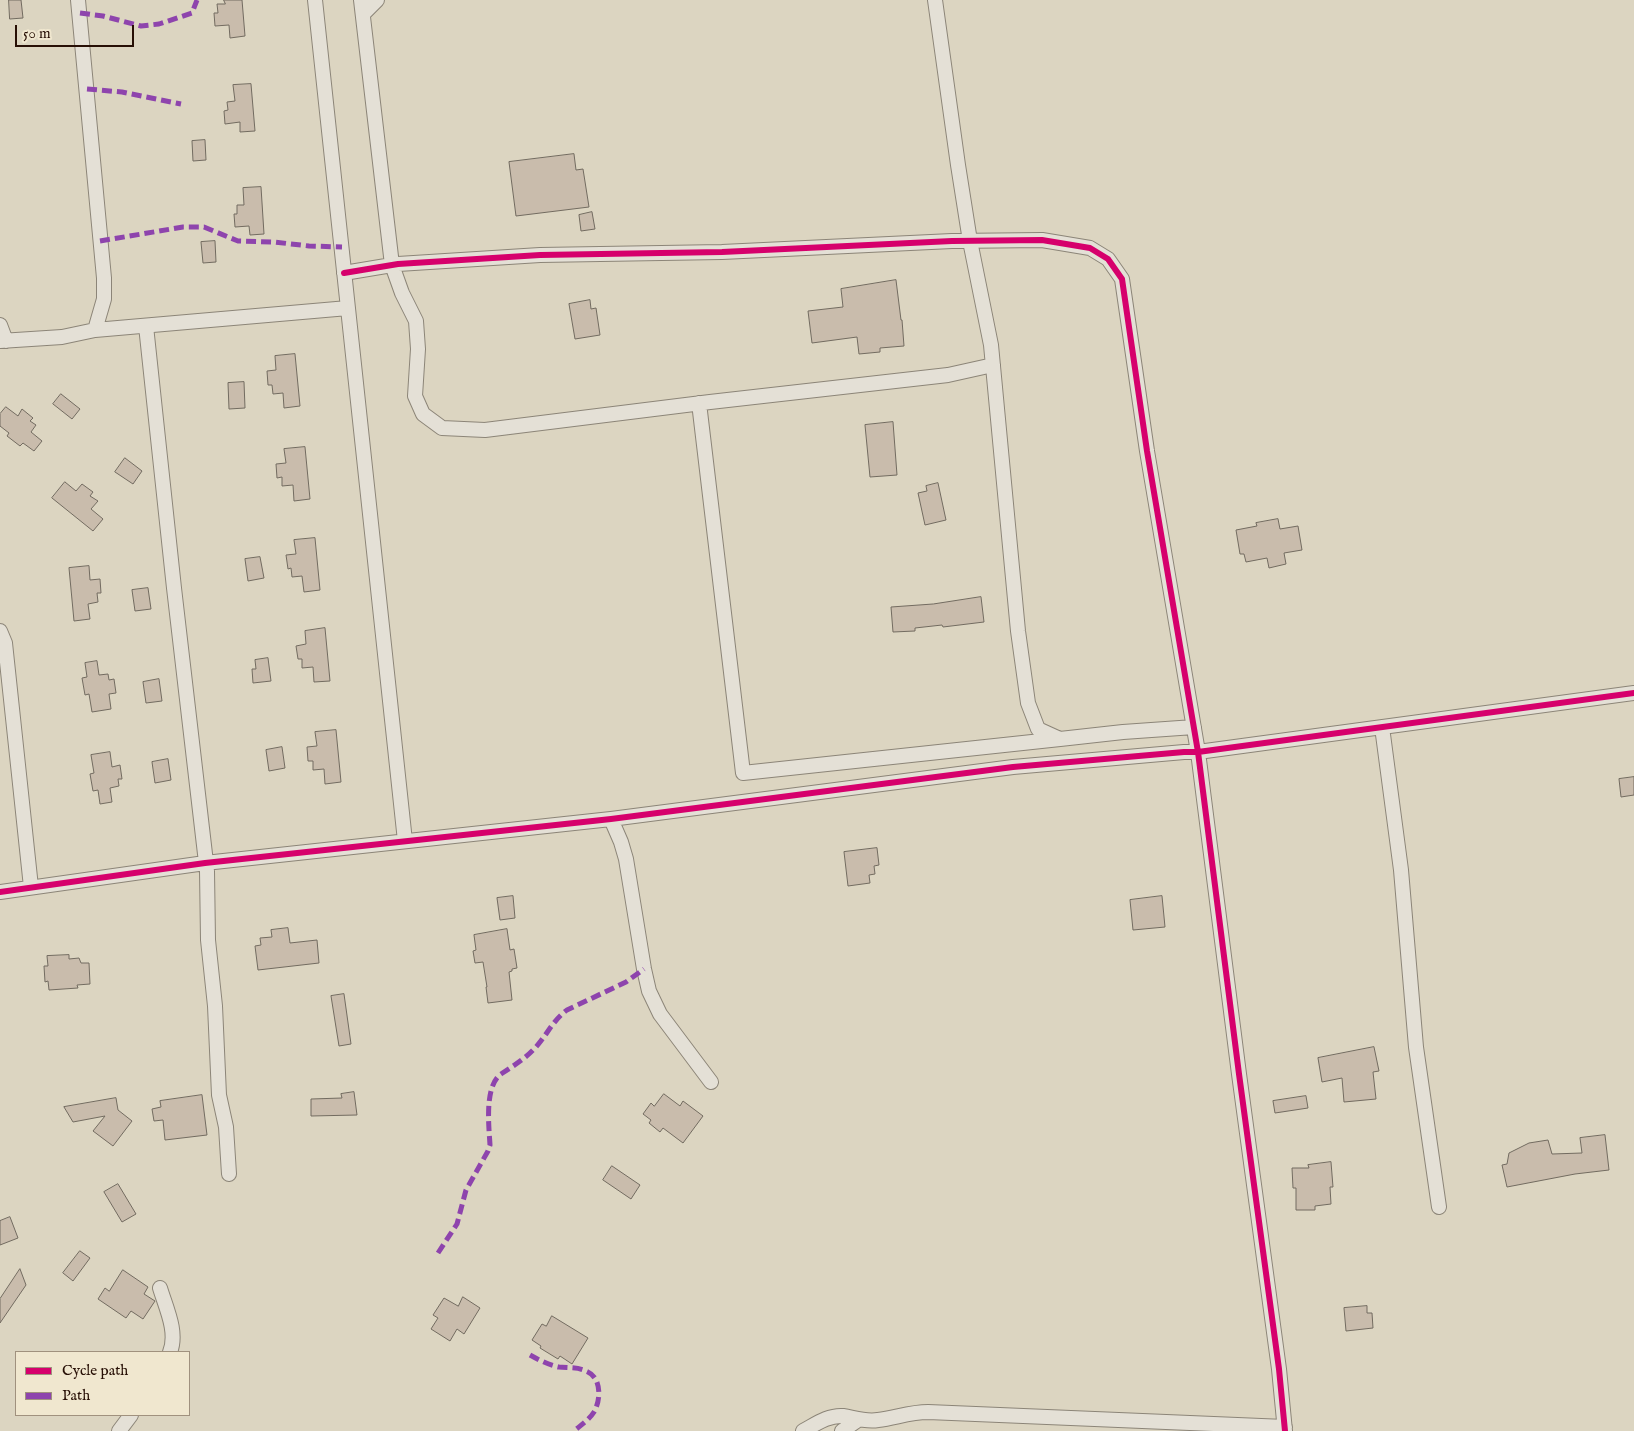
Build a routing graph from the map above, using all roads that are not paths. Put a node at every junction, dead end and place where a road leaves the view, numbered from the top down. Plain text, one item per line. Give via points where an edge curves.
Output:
1 (78, 0) edge
2 (315, 0) edge
3 (361, 0) edge
4 (377, 0) edge
5 (935, 0) edge
6 (363, 14) junction
7 (970, 241) junction
8 (392, 265) junction
9 (344, 273) junction
10 (348, 308) junction
11 (0, 325) edge
12 (146, 326) junction
13 (95, 330) junction
14 (3, 341) edge
15 (993, 365) junction
16 (699, 404) junction
17 (2, 639) edge
18 (1634, 692) edge
19 (1194, 727) junction
20 (1382, 727) junction
21 (1060, 739) junction
22 (1198, 752) junction
23 (611, 819) junction
24 (405, 841) junction
25 (205, 863) junction
26 (31, 887) junction
27 (0, 892) edge
28 (711, 1082) dead end
29 (229, 1174) dead end
30 (1439, 1206) dead end
31 (160, 1288) dead end
32 (170, 1351) edge
33 (130, 1416) edge
34 (858, 1420) junction
35 (1285, 1429) edge
36 (119, 1431) edge
37 (803, 1431) edge
38 (842, 1431) edge

1 - 13 street via 104,278 104,299
2 - 9 street
3 - 6 street
4 - 6 street
5 - 7 street
6 - 8 street
7 - 8 street via 722,252 540,255
7 - 15 street
7 - 19 street via 1042,240 1090,248 1108,260 1122,279 1147,451
8 - 9 street
8 - 16 street via 416,321 415,396 422,414 442,428 485,430
9 - 10 street
10 - 12 street
10 - 24 street
11 - 14 street
12 - 13 street
12 - 25 street
13 - 14 street via 62,337
15 - 16 street via 948,375
15 - 21 street via 1018,631 1028,703 1038,729
16 - 21 street via 743,773
17 - 26 street
18 - 20 street
19 - 21 street
19 - 22 street
20 - 22 street
20 - 30 street via 1401,870 1416,1047
22 - 23 street via 1013,767
22 - 35 street
23 - 24 street
23 - 28 street via 626,859 649,991 660,1014
24 - 25 street
25 - 26 street
25 - 29 street via 219,1095 226,1127
26 - 27 street
31 - 32 street via 174,1334
33 - 36 street
34 - 35 street via 928,1412
34 - 37 street via 832,1417
34 - 38 street

